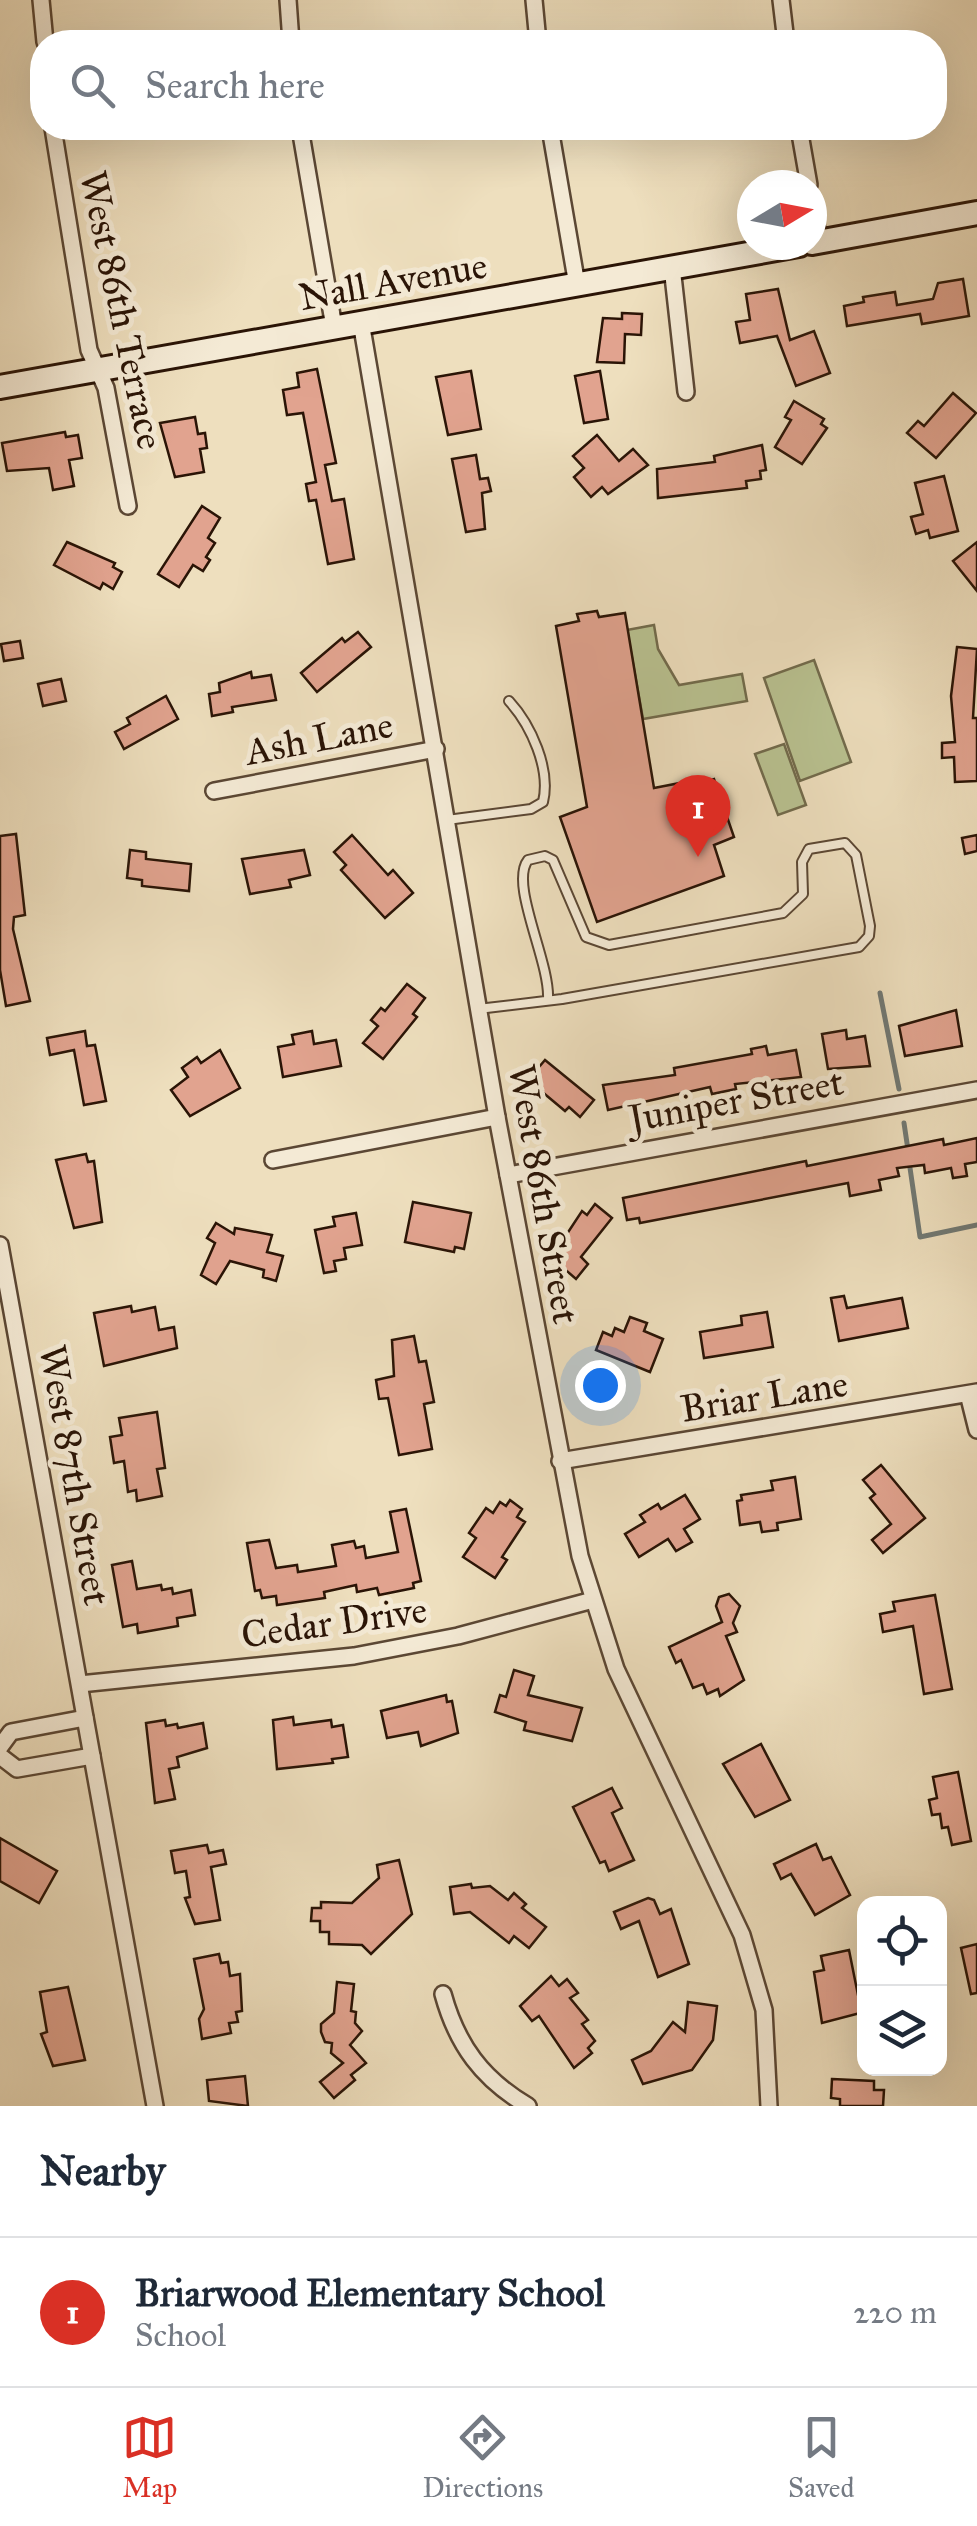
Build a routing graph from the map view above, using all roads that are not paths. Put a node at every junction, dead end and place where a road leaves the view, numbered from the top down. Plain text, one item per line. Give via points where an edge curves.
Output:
1 (41, 0) edge
2 (288, 0) edge
3 (534, 0) edge
4 (781, 0) edge
5 (44, 30) edge
6 (290, 30) edge
7 (537, 30) edge
8 (785, 30) edge
9 (55, 140) edge
10 (302, 140) edge
11 (552, 140) edge
12 (801, 140) edge
13 (806, 170) edge
14 (977, 213) edge
15 (827, 240) edge
16 (737, 256) edge
17 (672, 267) junction
18 (577, 285) junction
19 (360, 322) junction
20 (334, 327) junction
21 (98, 368) junction
22 (0, 387) edge
23 (686, 392) dead end
24 (128, 506) dead end
25 (509, 702) dead end
26 (436, 749) junction
27 (214, 791) dead end
28 (447, 820) junction
29 (548, 999) junction
30 (478, 1009) junction
31 (977, 1090) edge
32 (497, 1117) junction
33 (273, 1160) dead end
34 (508, 1175) junction
35 (0, 1244) edge
36 (973, 1393) edge
37 (977, 1430) edge
38 (560, 1462) junction
39 (593, 1600) junction
40 (80, 1684) junction
41 (86, 1718) junction
42 (0, 1747) edge
43 (0, 1756) edge
44 (92, 1756) junction
45 (443, 1994) dead end
46 (155, 2106) edge
47 (528, 2106) edge
48 (768, 2106) edge

1 - 5 street
2 - 6 street
3 - 7 street
4 - 8 street
9 - 21 street, West 86th Terrace via 88,344
10 - 20 street
11 - 18 street
12 - 13 street
14 - 15 main road, Nall Avenue
16 - 17 main road, Nall Avenue
17 - 18 main road, Nall Avenue
17 - 23 street
18 - 19 main road, Nall Avenue
19 - 20 main road, Nall Avenue
19 - 26 street, West 86th Street
20 - 21 main road, Nall Avenue
21 - 22 main road, Nall Avenue
21 - 24 street, West 86th Terrace
25 - 28 lane via 531,729 543,802
26 - 27 street, Ash Lane
26 - 28 street, West 86th Street
28 - 30 street, West 86th Street
29 - 29 lane via 548,971 520,885 522,868 536,856 559,868 586,938 609,945 789,910 803,894 804,854 846,842 856,855 870,926 865,942 851,950
29 - 30 lane
30 - 32 street, West 86th Street
31 - 34 street, Juniper Street
32 - 33 street
32 - 34 street, West 86th Street
34 - 38 street, West 86th Street
35 - 40 street, West 87th Street
36 - 37 street
36 - 38 street, Briar Lane
38 - 39 street, West 86th Street
39 - 40 street, Cedar Drive via 354,1656
39 - 48 street, West 86th Street via 638,1718 746,1947 764,2010
40 - 41 street, West 87th Street
41 - 42 street via 11,1732
41 - 44 street, West 87th Street
43 - 44 street via 17,1770
44 - 46 street, West 87th Street
45 - 47 street via 452,2027 480,2070

